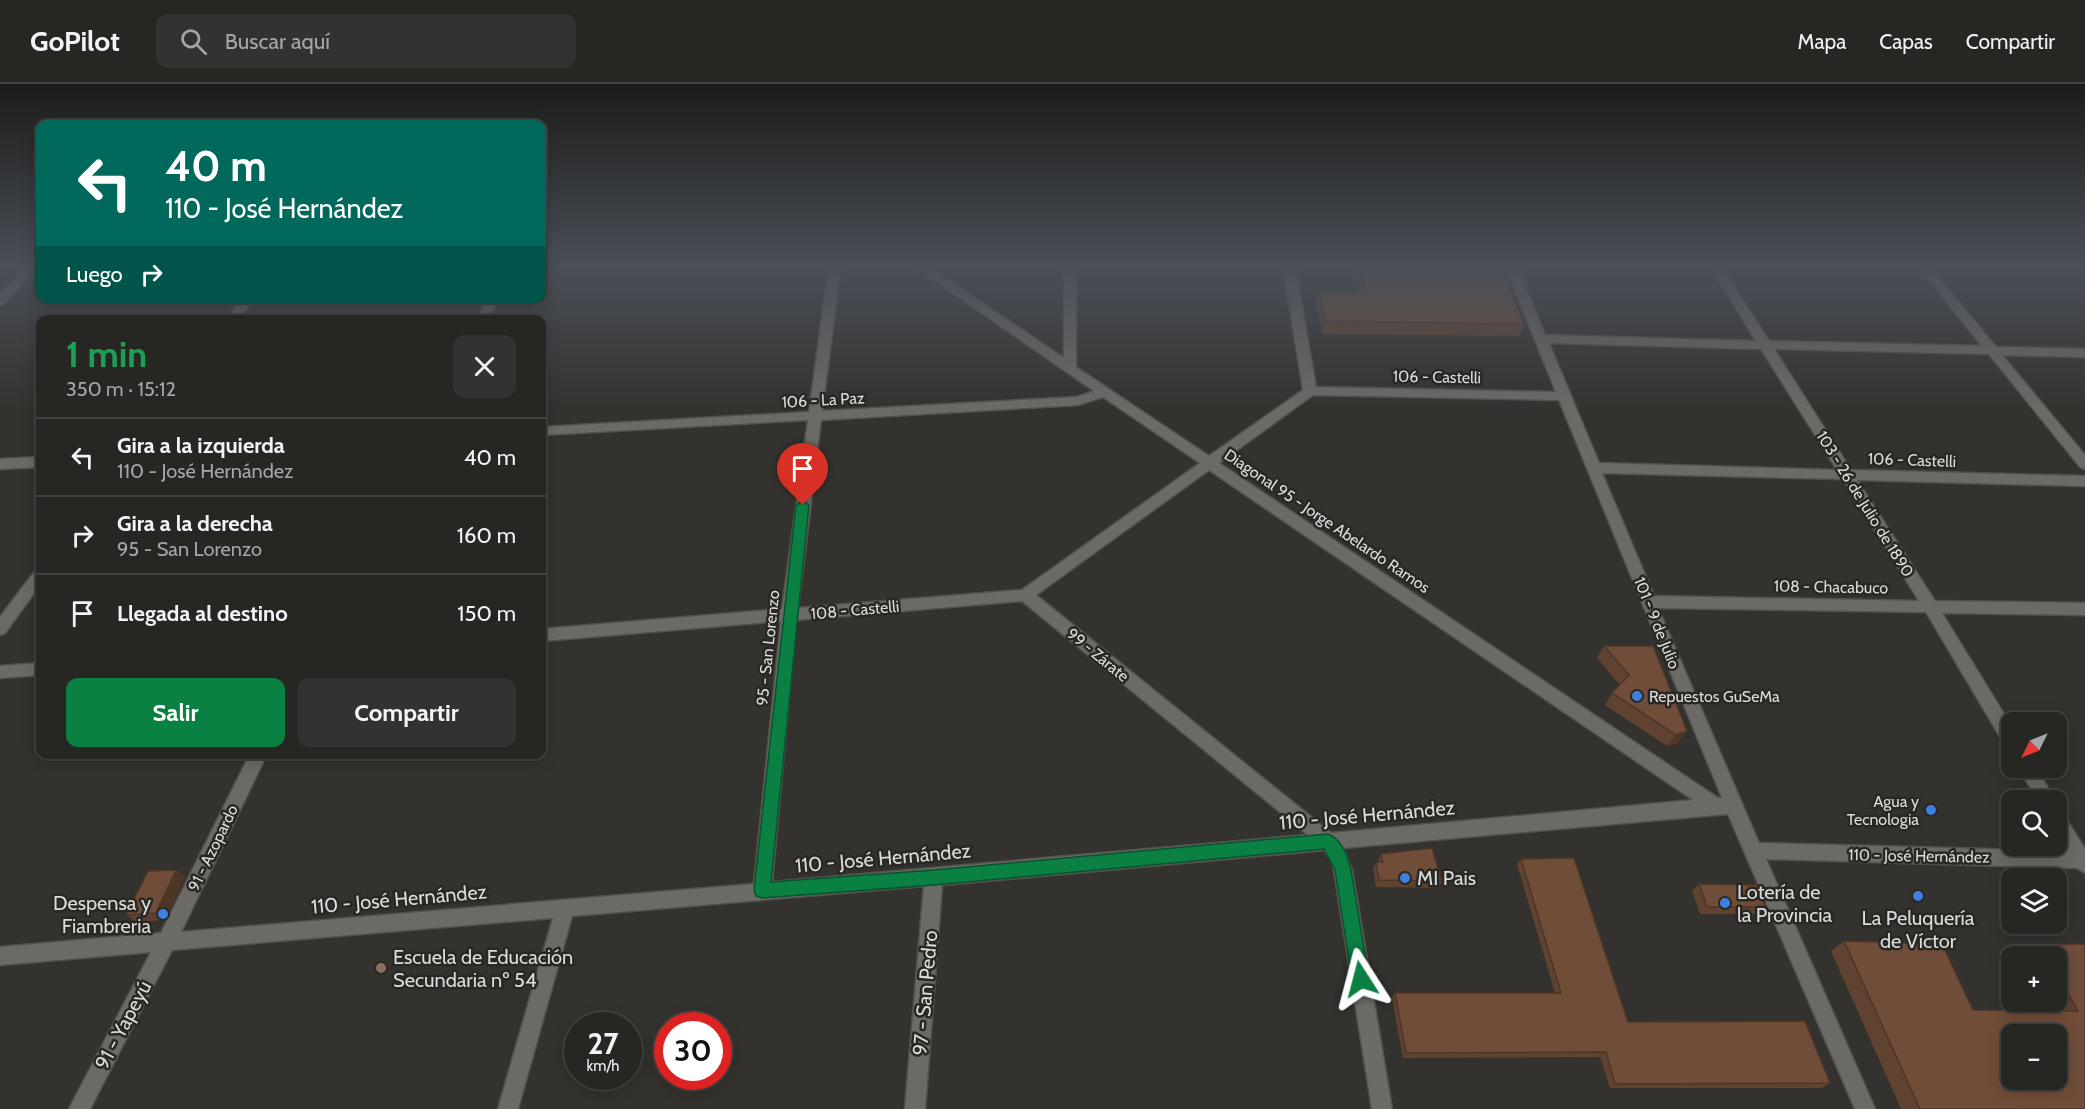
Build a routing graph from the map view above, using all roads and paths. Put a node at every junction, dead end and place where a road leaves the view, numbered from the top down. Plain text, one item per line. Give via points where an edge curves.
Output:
1 (828, 314) edge
2 (991, 314) edge
3 (1070, 314) edge
4 (1297, 314) edge
5 (1530, 314) edge
6 (1745, 314) edge
7 (1961, 314) edge
8 (1540, 339) junction
9 (1765, 345) junction
10 (1991, 352) junction
11 (2085, 353) edge
12 (1071, 367) junction
13 (1104, 392) junction
14 (1310, 392) junction
15 (1563, 396) junction
16 (813, 417) junction
17 (546, 431) edge
18 (36, 462) edge
19 (0, 464) edge
20 (1211, 464) junction
21 (2085, 464) edge
22 (1594, 468) junction
23 (1845, 474) junction
24 (2085, 481) edge
25 (36, 580) edge
26 (1025, 595) junction
27 (1649, 602) junction
28 (1930, 606) junction
29 (2085, 609) edge
30 (789, 616) junction
31 (0, 629) edge
32 (546, 634) edge
33 (36, 669) edge
34 (0, 672) edge
35 (2001, 724) edge
36 (257, 759) edge
37 (1715, 806) junction
38 (1734, 806) junction
39 (2067, 834) edge
40 (1328, 841) junction
41 (1754, 851) junction
42 (2084, 861) edge
43 (934, 877) junction
44 (762, 890) junction
45 (565, 908) junction
46 (167, 941) junction
47 (0, 956) edge
48 (79, 1109) edge
49 (508, 1109) edge
50 (915, 1109) edge
51 (1382, 1109) edge
52 (1865, 1109) edge

1 - 16 street, 95 - San Lorenzo
2 - 12 street, Diagonal 95 - Jorge Abelardo Ramos
3 - 12 street
4 - 14 street
5 - 8 street, 101 - 9 de Julio
6 - 9 street, 103 - 26 de Julio de 1890
7 - 10 street
8 - 9 street
8 - 15 street, 101 - 9 de Julio
9 - 10 street
9 - 23 street, 103 - 26 de Julio de 1890
10 - 11 street
10 - 21 street
12 - 13 street, Diagonal 95 - Jorge Abelardo Ramos
13 - 16 street, 106 - La Paz via 1078,401
13 - 20 street, Diagonal 95 - Jorge Abelardo Ramos
14 - 15 street, 106 - Castelli
14 - 20 street
15 - 22 street, 101 - 9 de Julio
16 - 17 street, 106 - La Paz
16 - 30 street, 95 - San Lorenzo
18 - 19 street
20 - 26 street
20 - 37 street, Diagonal 95 - Jorge Abelardo Ramos
22 - 23 street, 106 - Castelli
22 - 27 street, 101 - 9 de Julio
23 - 24 street, 106 - Castelli
23 - 28 street, 103 - 26 de Julio de 1890
25 - 31 street
26 - 30 street, 108 - Castelli
26 - 40 street, 99 - Zárate
27 - 28 street, 108 - Chacabuco
27 - 38 street, 101 - 9 de Julio
28 - 29 street, 108 - Chacabuco
28 - 35 street, 103 - 26 de Julio de 1890
30 - 32 street, 108 - Castelli
30 - 44 street, 95 - San Lorenzo
33 - 34 street
36 - 46 street, 91 - Azopardo
37 - 38 street, 110 - José Hernández
37 - 40 street, 110 - José Hernández
38 - 41 street, 101 - 9 de Julio
39 - 42 street
40 - 43 street, 110 - José Hernández
40 - 51 street, 99 - Zárate via 1343,870
41 - 42 street, 110 - José Hernández
41 - 52 street, 101 - 9 de Julio
43 - 44 street, 110 - José Hernández
43 - 50 street, 97 - San Pedro
44 - 45 street, 110 - José Hernández
45 - 46 street, 110 - José Hernández
45 - 49 street
46 - 47 street, 110 - José Hernández
46 - 48 street, 91 - Yapeyú

